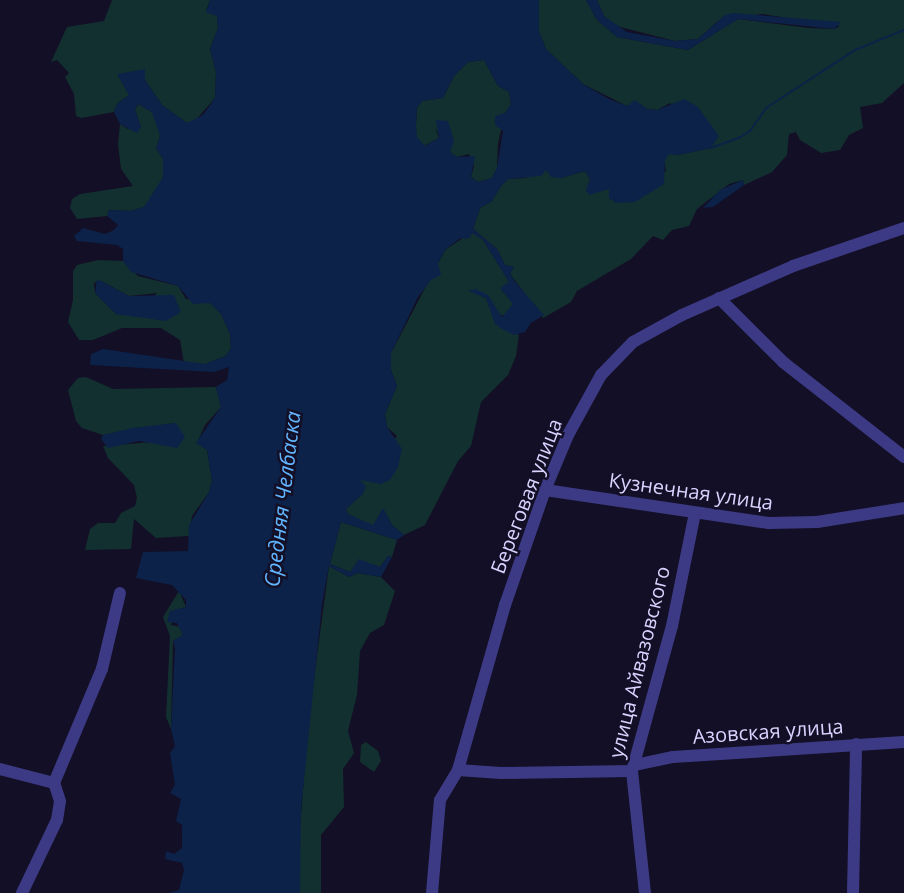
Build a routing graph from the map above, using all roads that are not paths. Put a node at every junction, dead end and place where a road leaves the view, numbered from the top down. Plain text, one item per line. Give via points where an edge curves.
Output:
1 (904, 228) edge
2 (719, 298) junction
3 (904, 457) edge
4 (545, 490) junction
5 (904, 508) edge
6 (694, 513) junction
7 (120, 593) dead end
8 (904, 742) edge
9 (856, 744) junction
10 (634, 768) junction
11 (0, 769) edge
12 (458, 770) junction
13 (54, 783) junction
14 (22, 893) edge
15 (432, 893) edge
16 (645, 893) edge
17 (853, 893) edge

1 - 2 street, Береговая улица via 793,266
2 - 3 street via 783,363
2 - 4 street, Береговая улица via 641,337 611,362 579,414
4 - 6 street, Кузнечная улица
4 - 12 street, Береговая улица via 506,605
5 - 6 street, Кузнечная улица via 789,523
6 - 10 street, улица Айвазовского via 672,626 642,726
7 - 13 street via 102,669
8 - 9 street, Азовская улица
9 - 10 street, Азовская улица via 673,757
9 - 17 street
10 - 12 street, Азовская улица via 501,773
10 - 16 street, улица Айвазовского
11 - 13 street
12 - 15 street, Береговая улица via 445,788 437,812
13 - 14 street via 60,801 57,820 49,845

